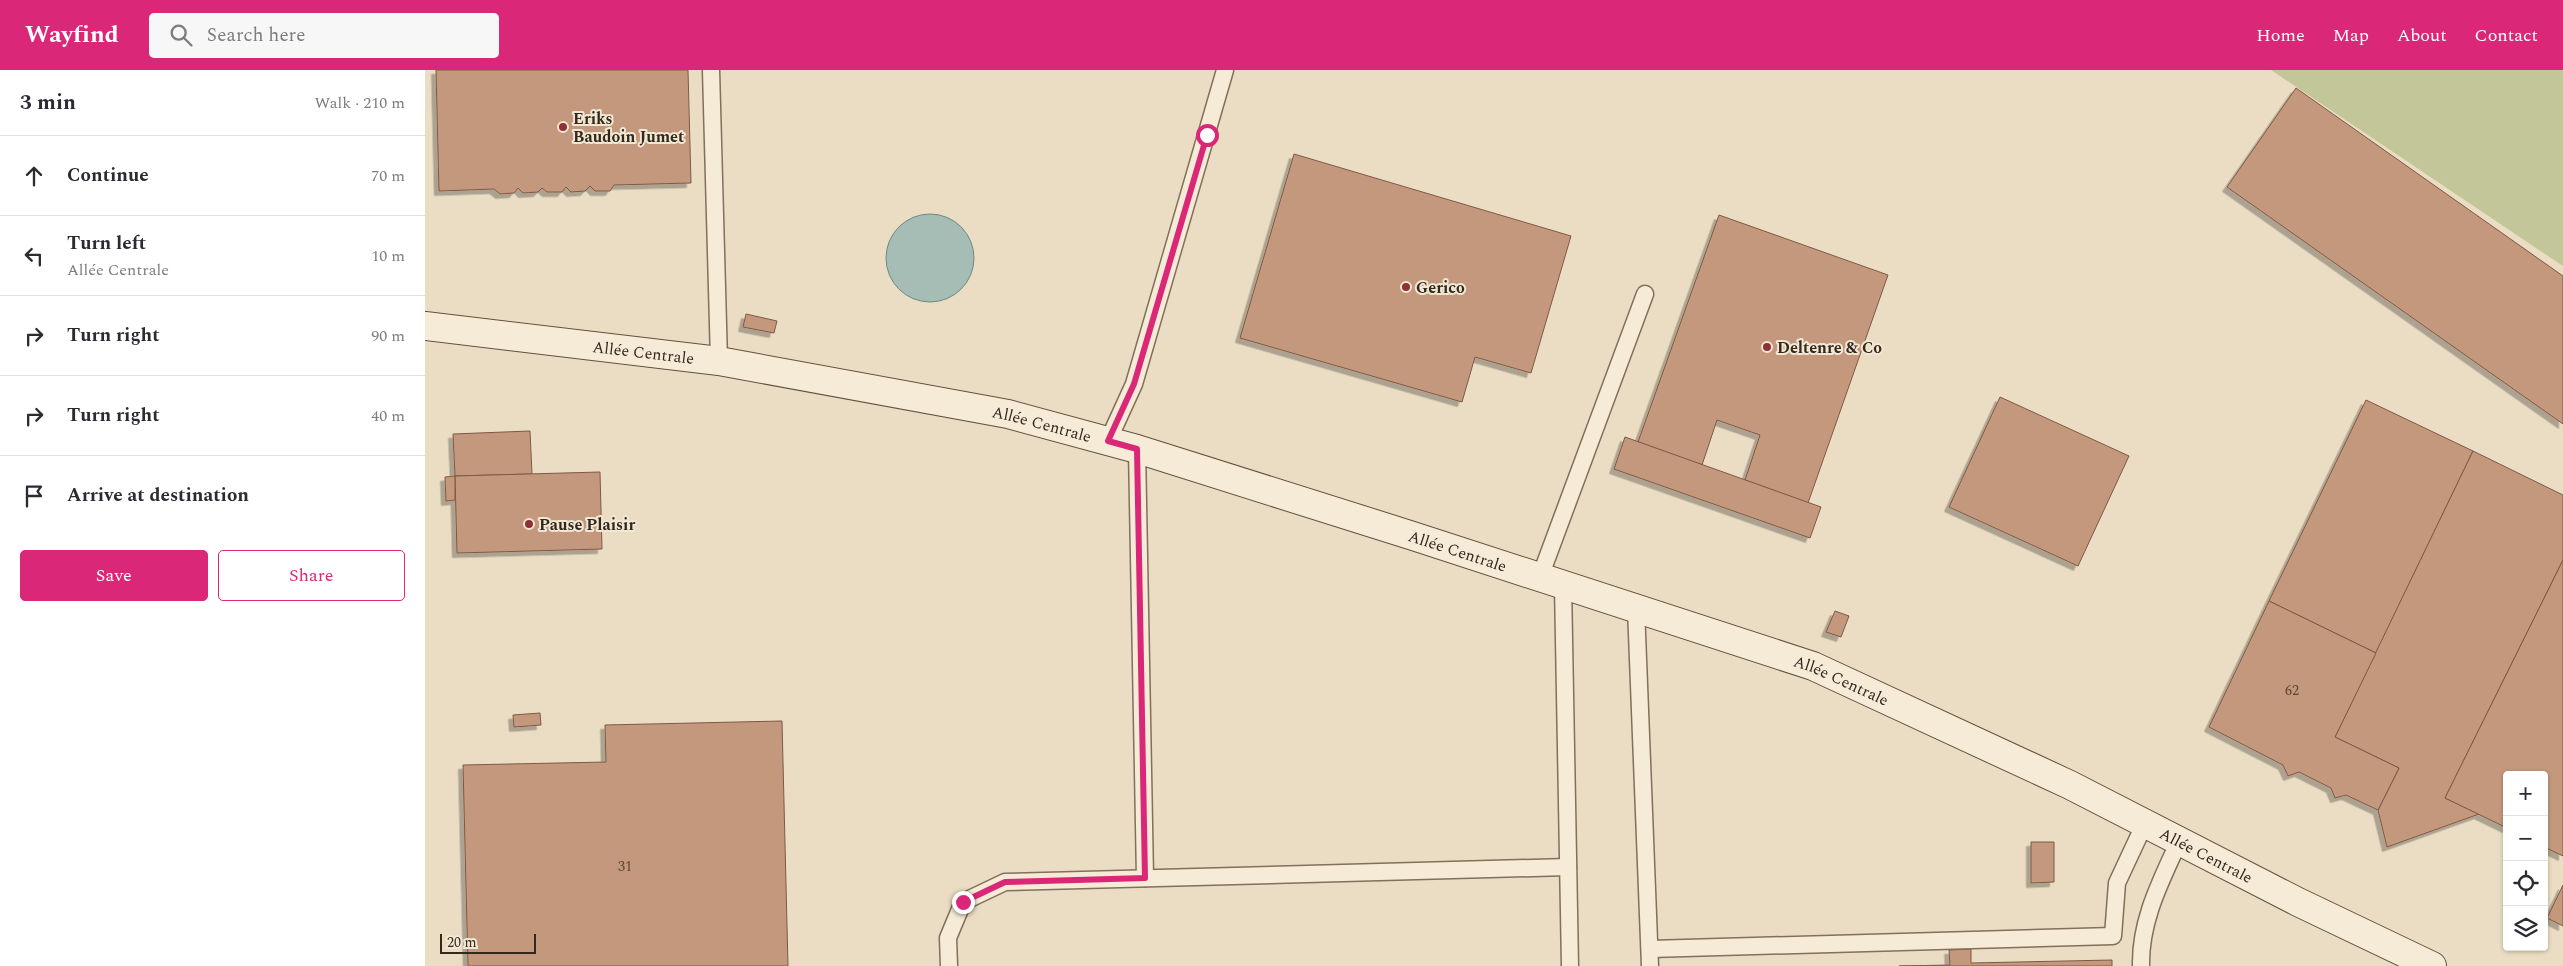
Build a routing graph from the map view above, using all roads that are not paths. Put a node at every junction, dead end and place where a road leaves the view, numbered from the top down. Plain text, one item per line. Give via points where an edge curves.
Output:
1 (711, 70) edge
2 (1225, 70) edge
3 (1645, 294) dead end
4 (425, 326) edge
5 (719, 361) junction
6 (1108, 441) junction
7 (1137, 449) junction
8 (1551, 581) junction
9 (1636, 608) junction
10 (2145, 823) junction
11 (2179, 840) junction
12 (1568, 867) junction
13 (1145, 878) junction
14 (1650, 948) junction
15 (949, 966) edge
16 (1570, 966) edge
17 (1650, 966) edge
18 (2141, 966) edge
19 (2432, 966) edge

1 - 5 lane
2 - 6 lane via 1134,384
3 - 8 lane
4 - 5 street, Allée Centrale
5 - 6 street, Allée Centrale via 1009,414
6 - 7 street, Allée Centrale
7 - 8 street, Allée Centrale
7 - 13 lane
8 - 9 street, Allée Centrale
8 - 12 lane
9 - 10 street, Allée Centrale via 1813,666
9 - 14 lane
10 - 11 street, Allée Centrale
10 - 14 lane via 2117,883 2113,936
11 - 18 lane via 2150,904
11 - 19 street, Allée Centrale
12 - 13 lane
12 - 16 lane
13 - 15 lane via 1005,882 963,902 948,938
14 - 17 lane

